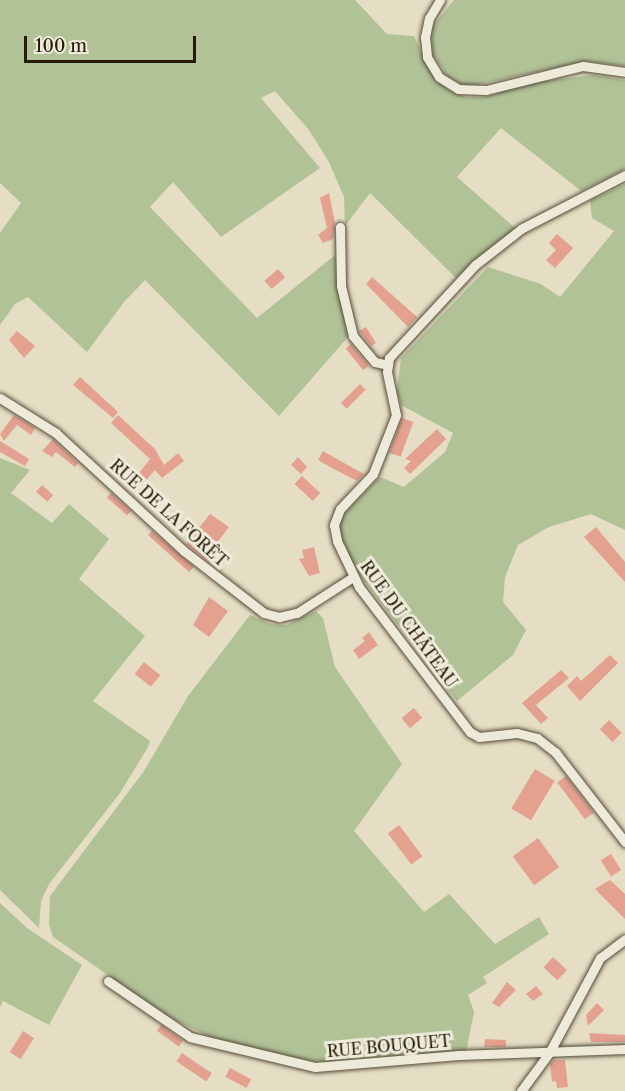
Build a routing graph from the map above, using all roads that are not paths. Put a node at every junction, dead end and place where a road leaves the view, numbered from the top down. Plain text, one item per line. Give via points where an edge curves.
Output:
1 (440, 0) edge
2 (625, 72) edge
3 (625, 175) edge
4 (340, 227) dead end
5 (388, 365) junction
6 (0, 398) edge
7 (353, 577) junction
8 (625, 842) edge
9 (625, 939) edge
10 (108, 981) dead end
11 (625, 1049) edge
12 (549, 1053) junction
13 (521, 1091) edge

1 - 2 street via 429,18 427,57 439,77 458,89 486,90 584,66
3 - 5 street via 530,223 474,265 389,358
4 - 5 street via 341,286 353,336 375,362
5 - 7 street, RUE DU CHÂTEAU via 396,415 373,474 340,508 334,525
6 - 7 street, RUE DE LA FORÊT via 56,433 184,551 264,613 279,617 297,613
7 - 8 street, RUE DU CHÂTEAU via 470,732 479,737 517,733 537,738 556,753
9 - 12 street via 600,958
10 - 12 street, RUE BOUQUET via 190,1037 315,1067 459,1055
11 - 12 street, RUE BOUQUET
12 - 13 street

